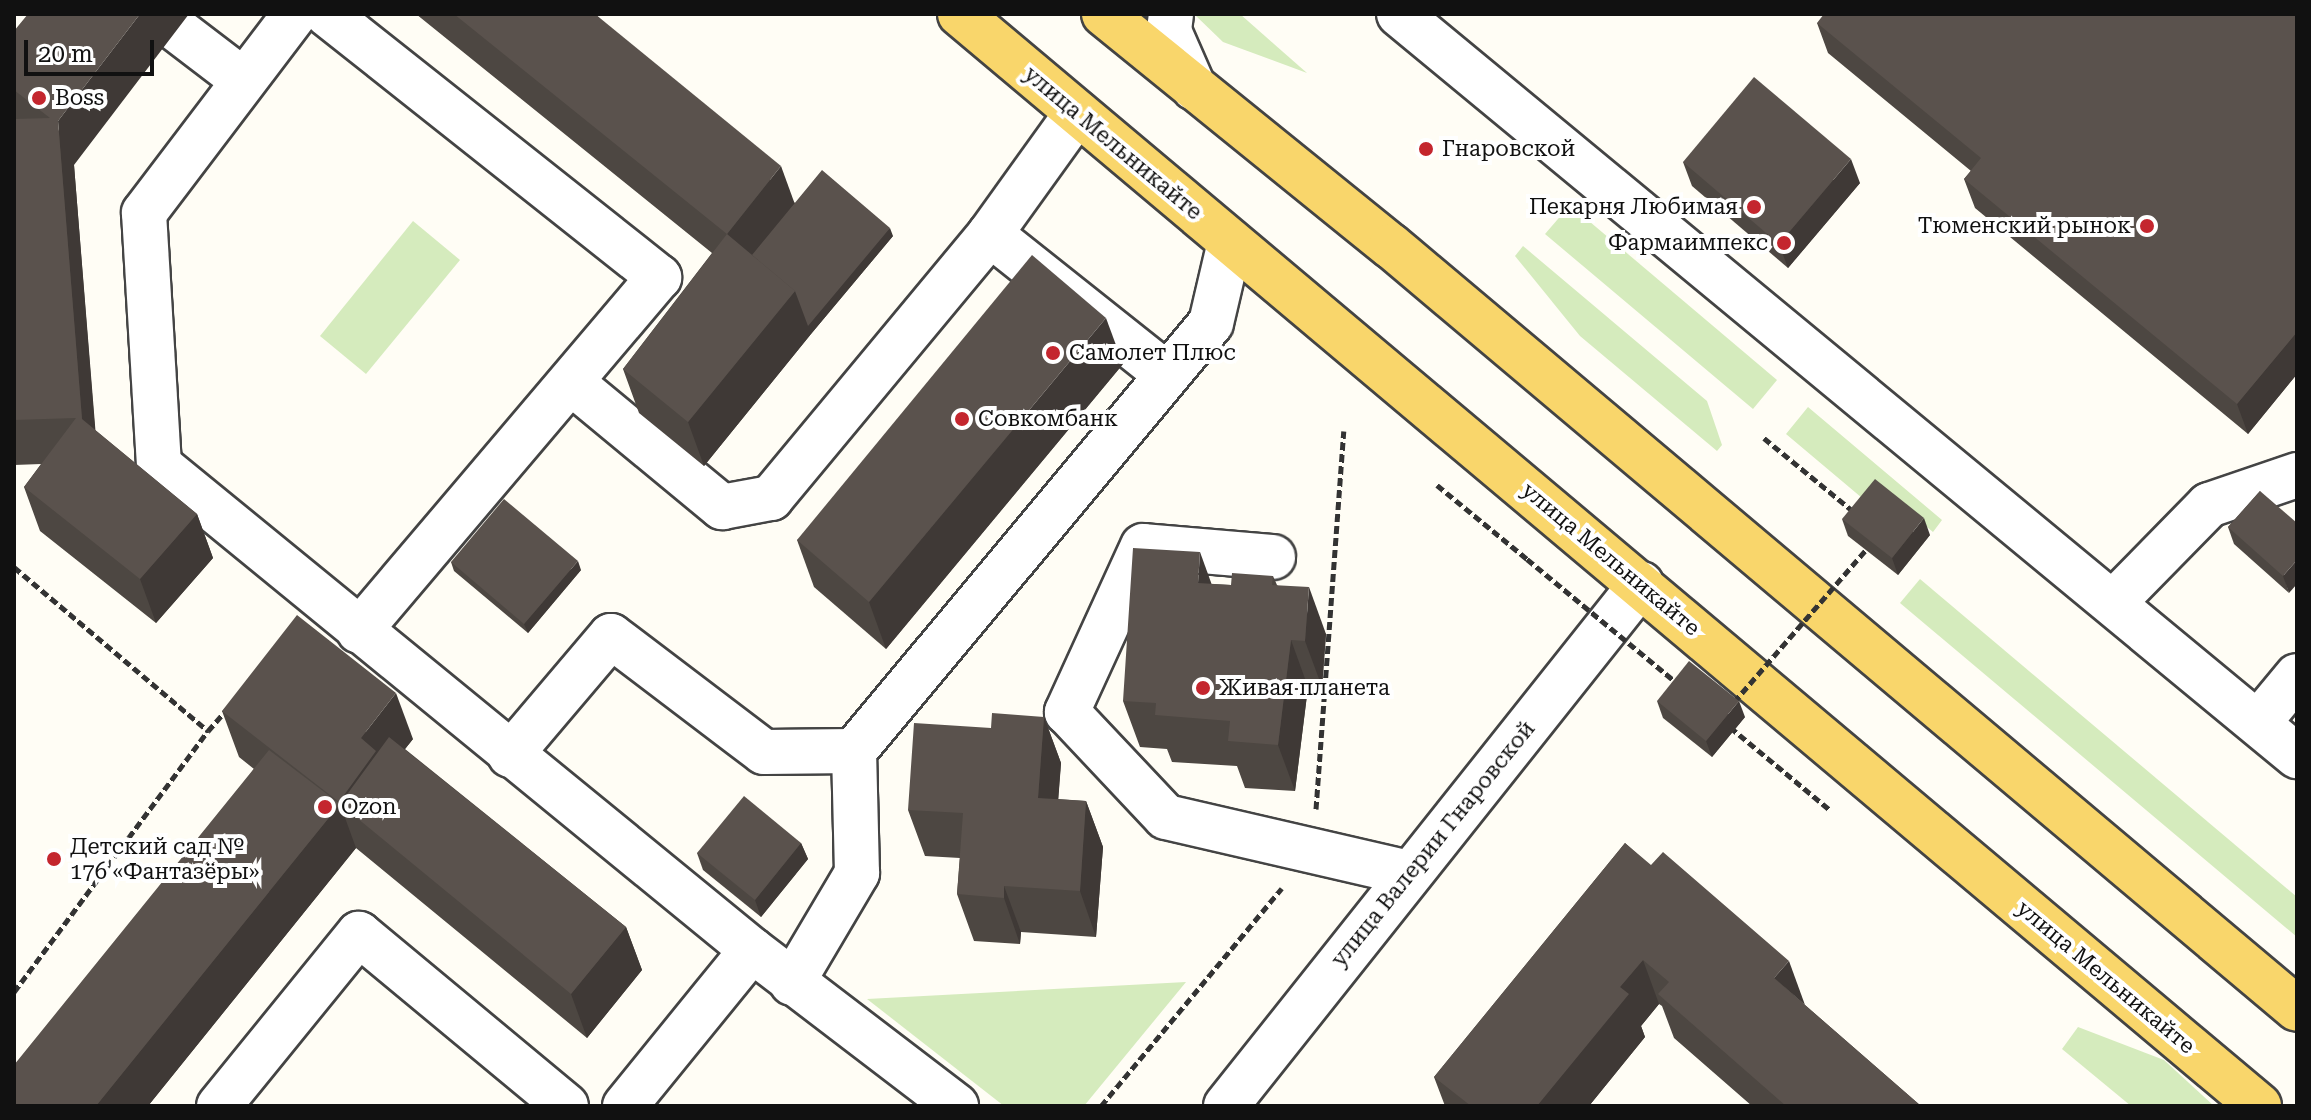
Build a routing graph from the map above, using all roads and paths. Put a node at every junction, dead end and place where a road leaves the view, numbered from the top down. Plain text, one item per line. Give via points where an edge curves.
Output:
1 (295, 14) edge
2 (327, 14) edge
3 (960, 14) edge
4 (1104, 14) edge
5 (1171, 14) edge
6 (1399, 14) edge
7 (176, 29) dead end
8 (243, 80) junction
9 (1194, 88) junction
10 (1077, 113) junction
11 (990, 234) junction
12 (1230, 242) junction
13 (1166, 374) junction
14 (572, 383) junction
15 (1344, 431) dead end
16 (1764, 438) dead end
17 (2297, 475) edge
18 (1437, 485) dead end
19 (1857, 514) edge
20 (1880, 533) edge
21 (1273, 557) dead end
22 (14, 567) edge
23 (1641, 584) junction
24 (2113, 603) junction
25 (359, 631) junction
26 (2297, 676) edge
27 (1684, 689) edge
28 (229, 707) edge
29 (1730, 707) edge
30 (1720, 719) edge
31 (2258, 723) junction
32 (208, 731) junction
33 (854, 751) junction
34 (510, 755) junction
35 (2297, 756) edge
36 (1830, 810) dead end
37 (1313, 850) junction
38 (1408, 873) junction
39 (752, 950) junction
40 (792, 983) junction
41 (14, 992) edge
42 (2297, 1009) edge
43 (219, 1106) edge
44 (566, 1106) edge
45 (625, 1106) edge
46 (956, 1106) edge
47 (1101, 1106) edge
48 (1226, 1106) edge
49 (2259, 1106) edge

1 - 8 street
2 - 14 street via 659,277
3 - 10 main road, улица Мельникайте
4 - 9 main road
5 - 9 street via 1169,31
6 - 24 street
7 - 8 street
8 - 25 street via 144,213 159,465
9 - 42 main road via 1391,246
10 - 11 street
10 - 12 main road, улица Мельникайте
11 - 13 street
11 - 14 street via 771,498 722,507
12 - 13 street via 1211,323
12 - 23 main road, улица Мельникайте
13 - 33 street
14 - 25 street
15 - 37 path
16 - 19 path
17 - 24 street via 2209,505
18 - 27 path, bridge
20 - 29 path, bridge
21 - 37 street via 1143,546 1067,712 1166,817
22 - 32 path
23 - 38 street, улица Валерии Гнаровской
23 - 49 main road, улица Мельникайте
24 - 31 street
25 - 34 street
26 - 31 street
28 - 32 path
30 - 36 path
31 - 35 street
32 - 41 path
33 - 34 street via 764,752 611,636
33 - 40 street via 857,873
34 - 39 street
37 - 38 street
37 - 47 path
38 - 48 street, улица Валерии Гнаровской
39 - 40 street
39 - 45 street
40 - 46 street
43 - 44 street via 359,934

